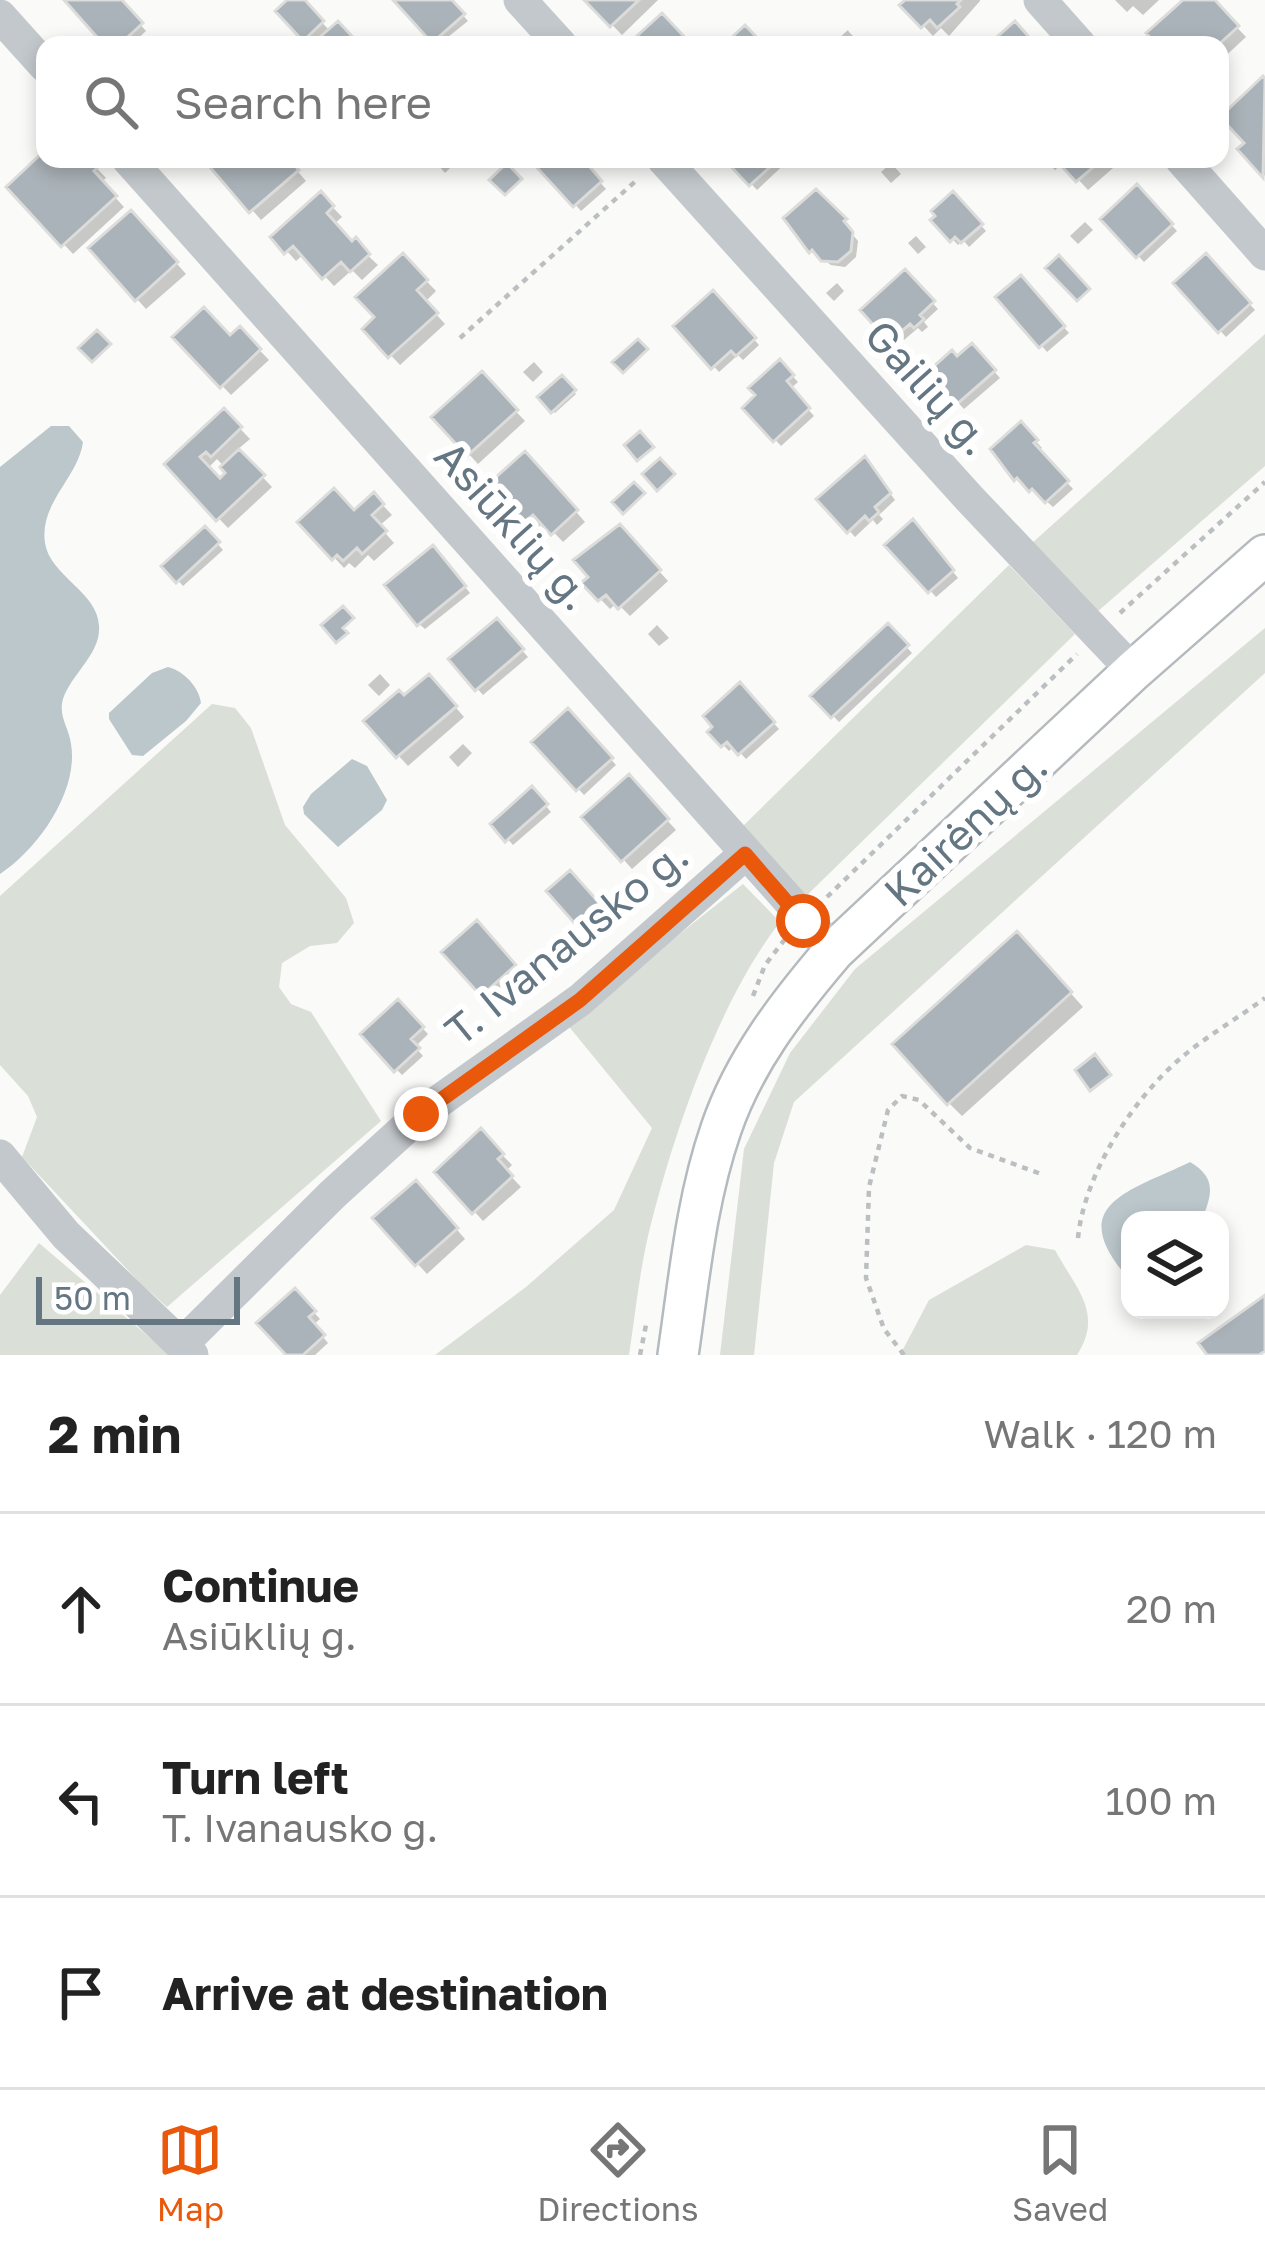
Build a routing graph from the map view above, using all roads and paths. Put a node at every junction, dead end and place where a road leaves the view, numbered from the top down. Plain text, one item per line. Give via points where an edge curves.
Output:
1 (520, 0) edge
2 (1040, 0) edge
3 (0, 16) edge
4 (552, 36) edge
5 (1072, 36) edge
6 (36, 56) edge
7 (136, 168) edge
8 (651, 168) edge
9 (655, 168) edge
10 (1189, 168) edge
11 (1265, 254) edge
12 (460, 338) dead end
13 (1265, 555) edge
14 (1133, 671) junction
15 (745, 854) junction
16 (834, 951) junction
17 (1265, 998) edge
18 (0, 1156) edge
19 (1041, 1174) dead end
20 (1078, 1238) dead end
21 (186, 1350) edge
22 (678, 1355) edge
23 (904, 1355) edge

1 - 4 street
2 - 5 street
3 - 6 street
7 - 15 street, Asiūklių g.
8 - 12 path
9 - 14 street, Gailių g.
10 - 11 street
13 - 14 main road, Kairėnų g.
14 - 16 main road, Kairėnų g.
15 - 16 street, Asiūklių g.
15 - 21 street, T. Ivanausko g. via 580,1000 421,1114
16 - 22 main road, Kairėnų g. via 769,1033 721,1128
17 - 20 path via 1179,1059 1133,1112 1090,1180
18 - 21 street via 66,1235
19 - 23 path via 970,1148 919,1100 902,1096 888,1110 869,1187 866,1278 884,1329

